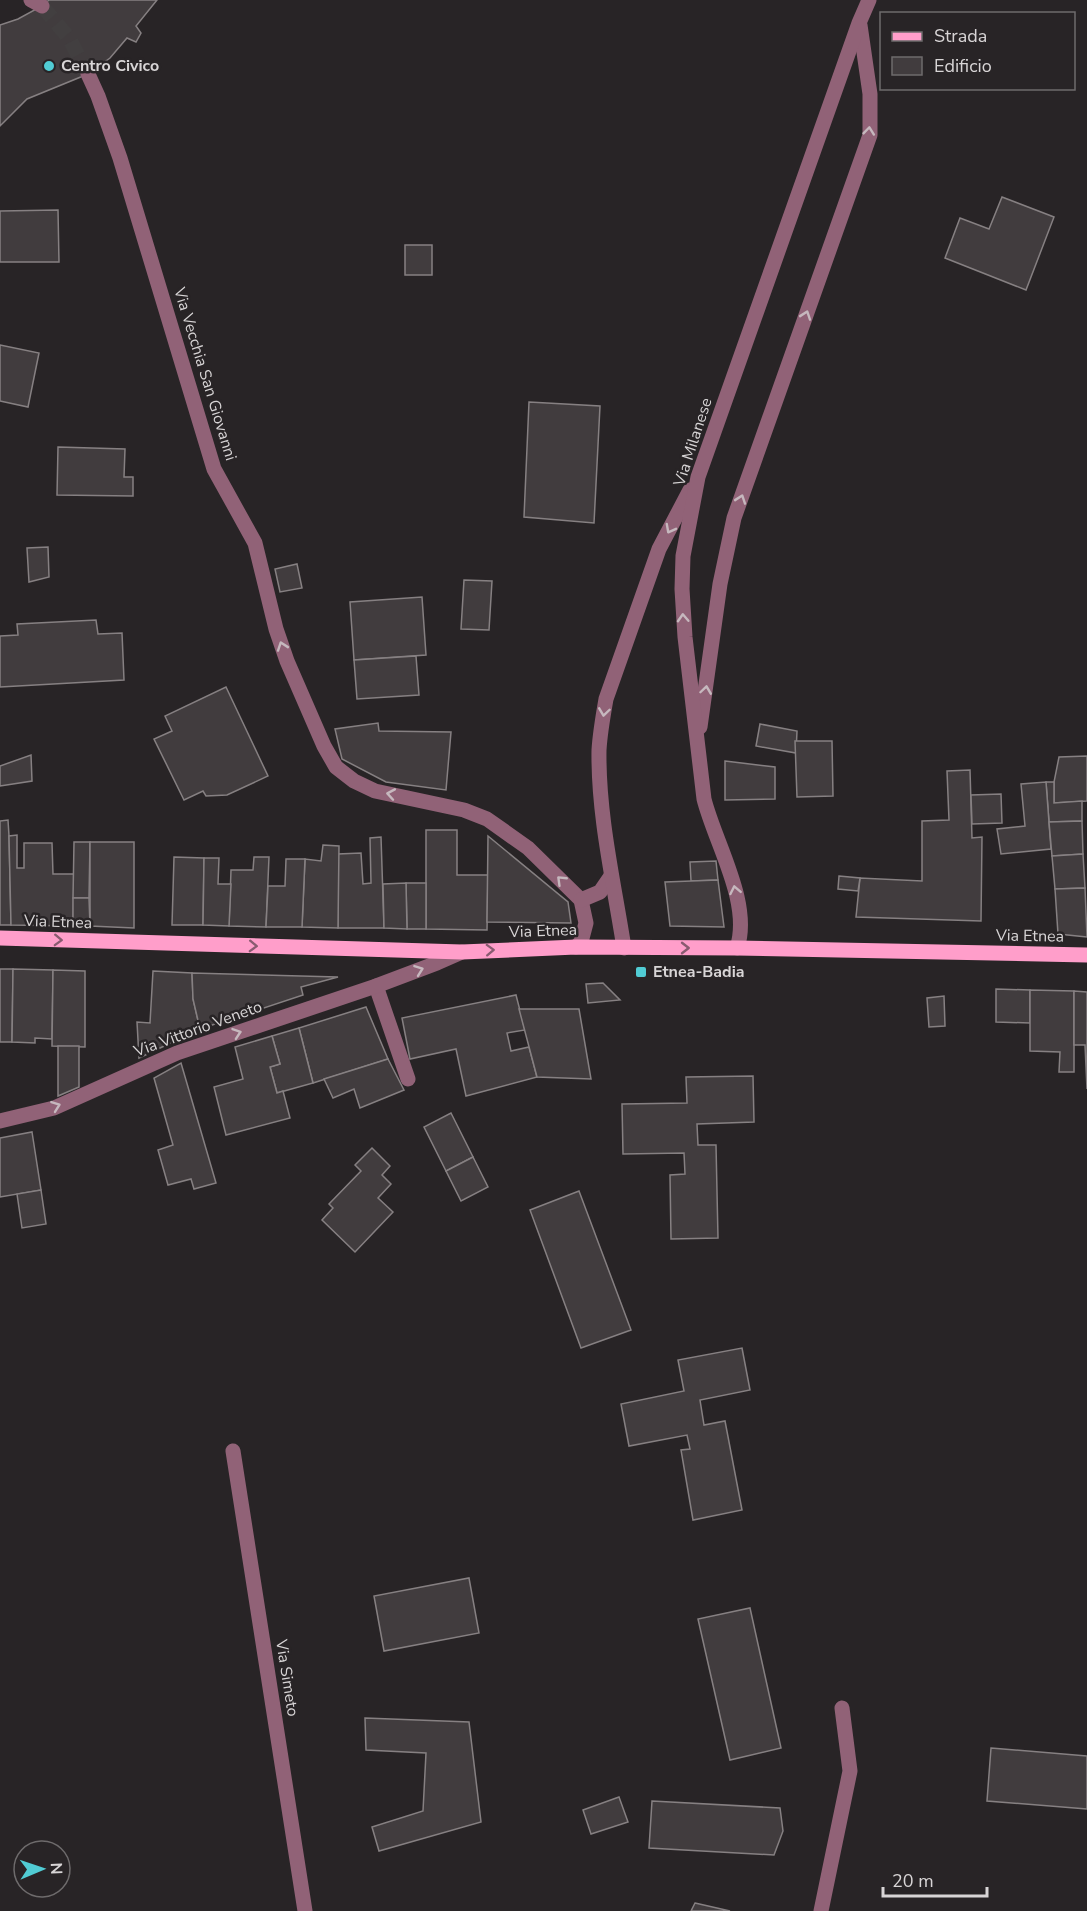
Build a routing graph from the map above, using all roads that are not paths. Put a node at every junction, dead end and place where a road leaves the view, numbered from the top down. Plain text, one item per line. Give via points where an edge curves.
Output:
1 (31, 0) edge
2 (37, 0) edge
3 (869, 0) edge
4 (859, 22) junction
5 (88, 74) tunnel mouth
6 (698, 477) junction
7 (697, 748) junction
8 (611, 876) junction
9 (581, 900) junction
10 (0, 938) edge
11 (576, 947) junction
12 (624, 948) junction
13 (737, 948) junction
14 (462, 952) junction
15 (1087, 955) edge
16 (376, 986) junction
17 (408, 1079) dead end
18 (0, 1121) edge
19 (233, 1451) dead end
20 (842, 1708) dead end
21 (305, 1911) edge
22 (820, 1911) edge

1 - 2 street via 42,6
3 - 4 street, Via Milanese
4 - 6 street, Via Milanese
7 -> 4 street via 720,585 734,518 870,135 870,94
9 -> 5 street, Via Vecchia San Giovanni via 528,848 487,819 354,781 336,766 324,746 287,661 255,543 214,469 120,158
7 -> 6 street, Via Milanese via 682,589 683,556
6 -> 8 street via 659,549 606,699 599,749
13 -> 7 street, Via Milanese via 736,888 710,824
8 - 9 street via 600,892
8 - 12 street
9 - 11 street via 586,923
10 -> 14 main road, Via Etnea
11 - 12 main road, Via Etnea
14 -> 11 main road, Via Etnea
12 -> 13 main road, Via Etnea
13 - 15 main road, Via Etnea
16 -> 14 street, Via Vittorio Veneto
16 - 17 street
18 -> 16 street, Via Vittorio Veneto via 54,1108 177,1053
19 - 21 street, Via Simeto
20 - 22 street via 850,1771

